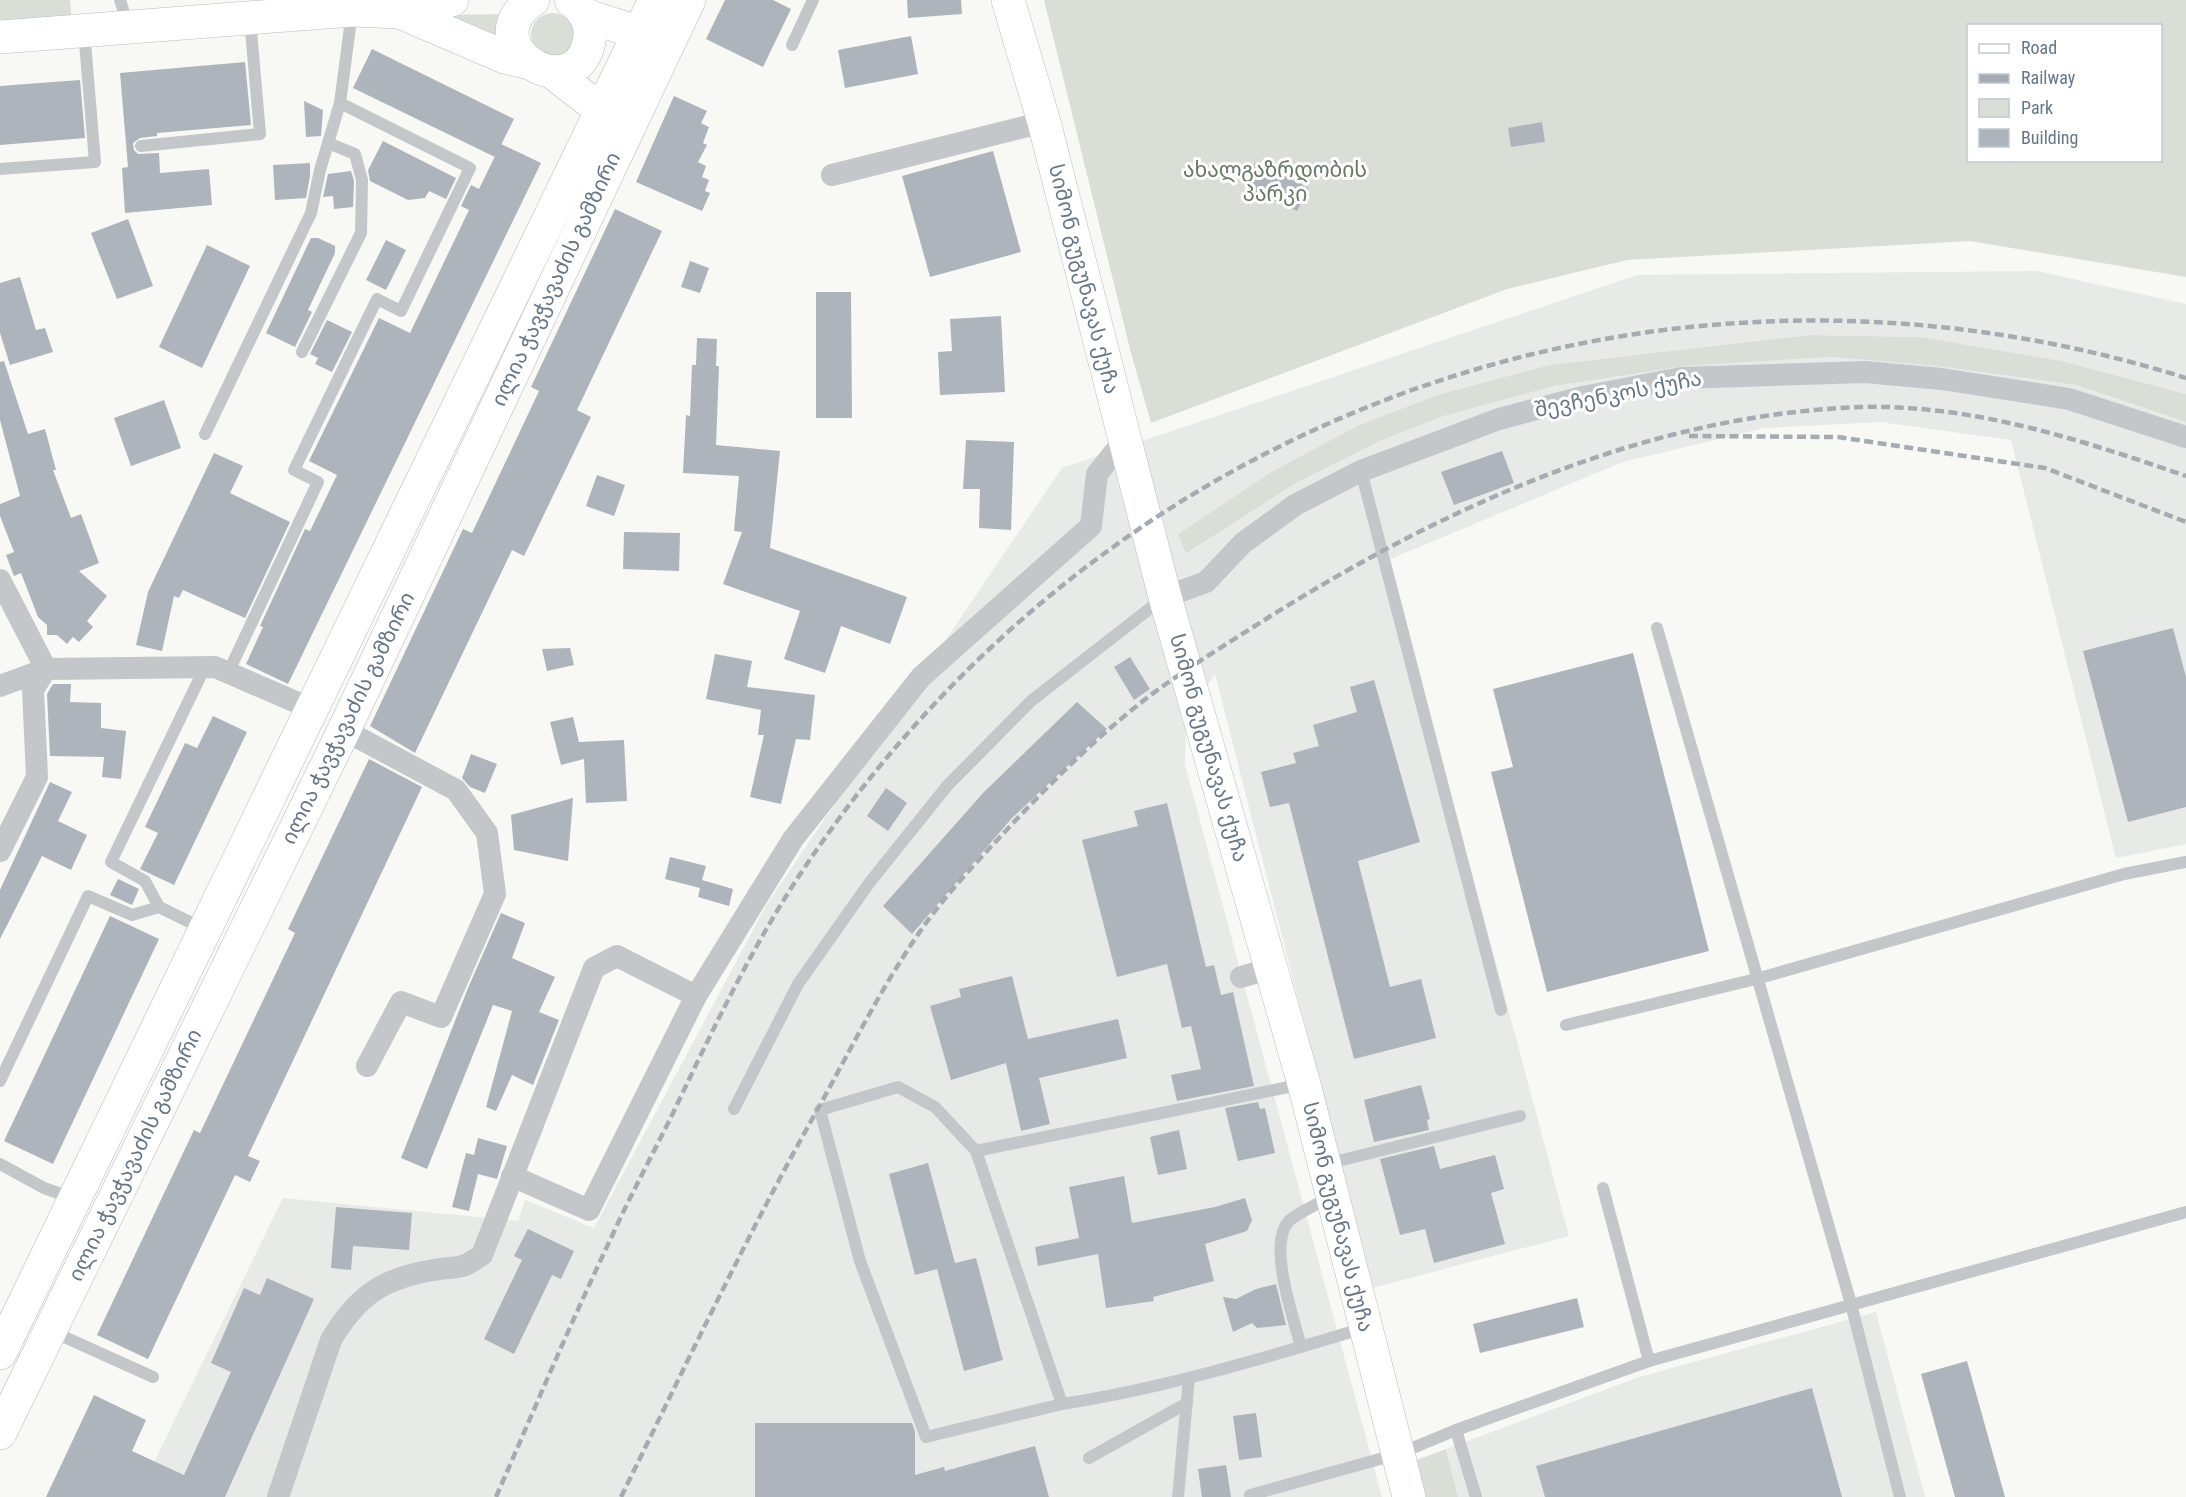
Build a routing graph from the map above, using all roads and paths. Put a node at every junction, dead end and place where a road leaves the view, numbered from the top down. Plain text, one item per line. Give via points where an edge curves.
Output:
1 (452, 0) edge
2 (533, 0) edge
3 (655, 0) edge
4 (689, 0) edge
5 (813, 0) edge
6 (1008, 0) edge
7 (578, 7) edge
8 (352, 10) junction
9 (400, 12) junction
10 (124, 13) edge
11 (250, 18) junction
12 (84, 30) junction
13 (0, 37) edge
14 (653, 39) junction
15 (792, 45) dead end
16 (539, 67) junction
17 (340, 103) junction
18 (615, 117) junction
19 (1044, 122) junction
20 (328, 143) junction
21 (141, 146) dead end
22 (0, 169) edge
23 (832, 175) dead end
24 (303, 352) dead end
25 (205, 434) dead end
26 (2186, 437) edge
27 (1125, 439) junction
28 (1361, 471) junction
29 (0, 580) edge
30 (1165, 597) junction
31 (1657, 628) dead end
32 (206, 667) junction
33 (46, 669) junction
34 (229, 671) junction
35 (0, 686) edge
36 (312, 709) junction
37 (344, 730) junction
38 (0, 851) edge
39 (2186, 862) edge
40 (159, 907) junction
41 (206, 929) junction
42 (1272, 968) junction
43 (1241, 977) dead end
44 (1756, 979) junction
45 (696, 996) junction
46 (1501, 1010) dead end
47 (1566, 1025) dead end
48 (367, 1066) dead end
49 (0, 1081) edge
50 (1304, 1084) junction
51 (734, 1109) dead end
52 (1520, 1116) dead end
53 (976, 1151) junction
54 (0, 1164) edge
55 (512, 1176) junction
56 (1328, 1180) junction
57 (1604, 1188) dead end
58 (75, 1199) junction
59 (2186, 1212) edge
60 (1851, 1304) junction
61 (1365, 1327) junction
62 (50, 1331) junction
63 (1302, 1347) junction
64 (0, 1353) edge
65 (1649, 1361) junction
66 (153, 1377) dead end
67 (1189, 1378) junction
68 (1187, 1403) junction
69 (1062, 1404) junction
70 (1456, 1430) junction
71 (0, 1433) edge
72 (1398, 1454) junction
73 (1089, 1458) dead end
74 (1250, 1495) dead end
75 (278, 1497) edge
76 (1178, 1497) edge
77 (1409, 1497) edge
78 (1476, 1497) edge
79 (1900, 1497) edge

1 - 9 main road
2 - 16 main road via 518,15 514,27 516,46
3 - 14 main road, ილია ჭავჭავაძის გამზირი
4 - 14 main road, ილია ჭავჭავაძის გამზირი
5 - 15 lane
6 - 19 main road, სიმონ გუგუნავას ქუჩა
7 - 14 main road
7 - 16 main road via 590,30 581,59 568,69
8 - 9 main road
8 - 11 main road
8 - 17 lane
9 - 16 main road via 505,57
10 - 11 main road
10 - 12 main road
11 - 21 lane via 260,134
12 - 13 main road
12 - 22 lane via 95,162
14 - 18 main road, ილია ჭავჭავაძის გამზირი
16 - 18 main road
17 - 20 lane
17 - 34 lane via 470,168 400,311 377,299 294,470 318,482
18 - 36 main road, ილია ჭავჭავაძის გამზირი
18 - 37 main road, ილია ჭავჭავაძის გამზირი
19 - 23 street
19 - 27 main road, სიმონ გუგუნავას ქუჩა
20 - 24 lane via 356,154 362,180 361,233
20 - 25 lane via 311,213
26 - 28 street, შევჩენკოს ქუჩა via 2069,399 1865,372 1775,373 1680,378 1583,397 1498,419
27 - 30 main road, სიმონ გუგუნავას ქუჩა
27 - 45 street via 1097,474 1091,526 921,676 793,839
28 - 30 street, შევჩენკოს ქუჩა via 1295,505 1243,543 1206,582
28 - 46 lane
29 - 33 street
30 - 42 main road, სიმონ გუგუნავას ქუჩა
30 - 51 lane via 1031,701 947,786 870,882 798,984
31 - 44 lane
32 - 33 street
32 - 34 street
32 - 40 lane via 111,862 145,881
33 - 35 street
33 - 38 street via 33,690 37,777
34 - 36 street
36 - 41 main road, ილია ჭავჭავაძის გამზირი
37 - 48 street via 456,790 487,833 495,894 441,1017 401,1002
37 - 62 main road, ილია ჭავჭავაძის გამზირი
39 - 44 lane via 2124,874
40 - 41 lane
40 - 49 lane via 132,915 88,896
41 - 58 main road, ილია ჭავჭავაძის გამზირი
42 - 43 street
42 - 50 main road, სიმონ გუგუნავას ქუჩა
44 - 47 lane
44 - 60 lane
45 - 55 street via 589,1210
45 - 55 street via 617,956 594,968
50 - 53 lane
50 - 56 main road, სიმონ გუგუნავას ქუჩა
52 - 56 lane
53 - 69 lane
53 - 69 lane via 935,1107 898,1087 820,1110 860,1261 926,1437
54 - 58 lane via 44,1188
55 - 75 street via 482,1255 462,1269 435,1270 379,1285 345,1317 331,1340
56 - 61 main road, სიმონ გუგუნავას ქუჩა
56 - 63 lane via 1281,1234 1287,1290
57 - 65 lane
58 - 64 main road, ილია ჭავჭავაძის გამზირი
59 - 60 lane
60 - 65 lane
60 - 79 lane
61 - 63 lane
61 - 72 main road, სიმონ გუგუნავას ქუჩა
62 - 66 lane
62 - 71 main road, ილია ჭავჭავაძის გამზირი
63 - 67 lane
65 - 70 lane
67 - 68 lane
67 - 69 lane
68 - 73 lane
68 - 76 lane
70 - 72 lane
70 - 78 lane
72 - 74 lane
72 - 77 main road, სიმონ გუგუნავას ქუჩა

